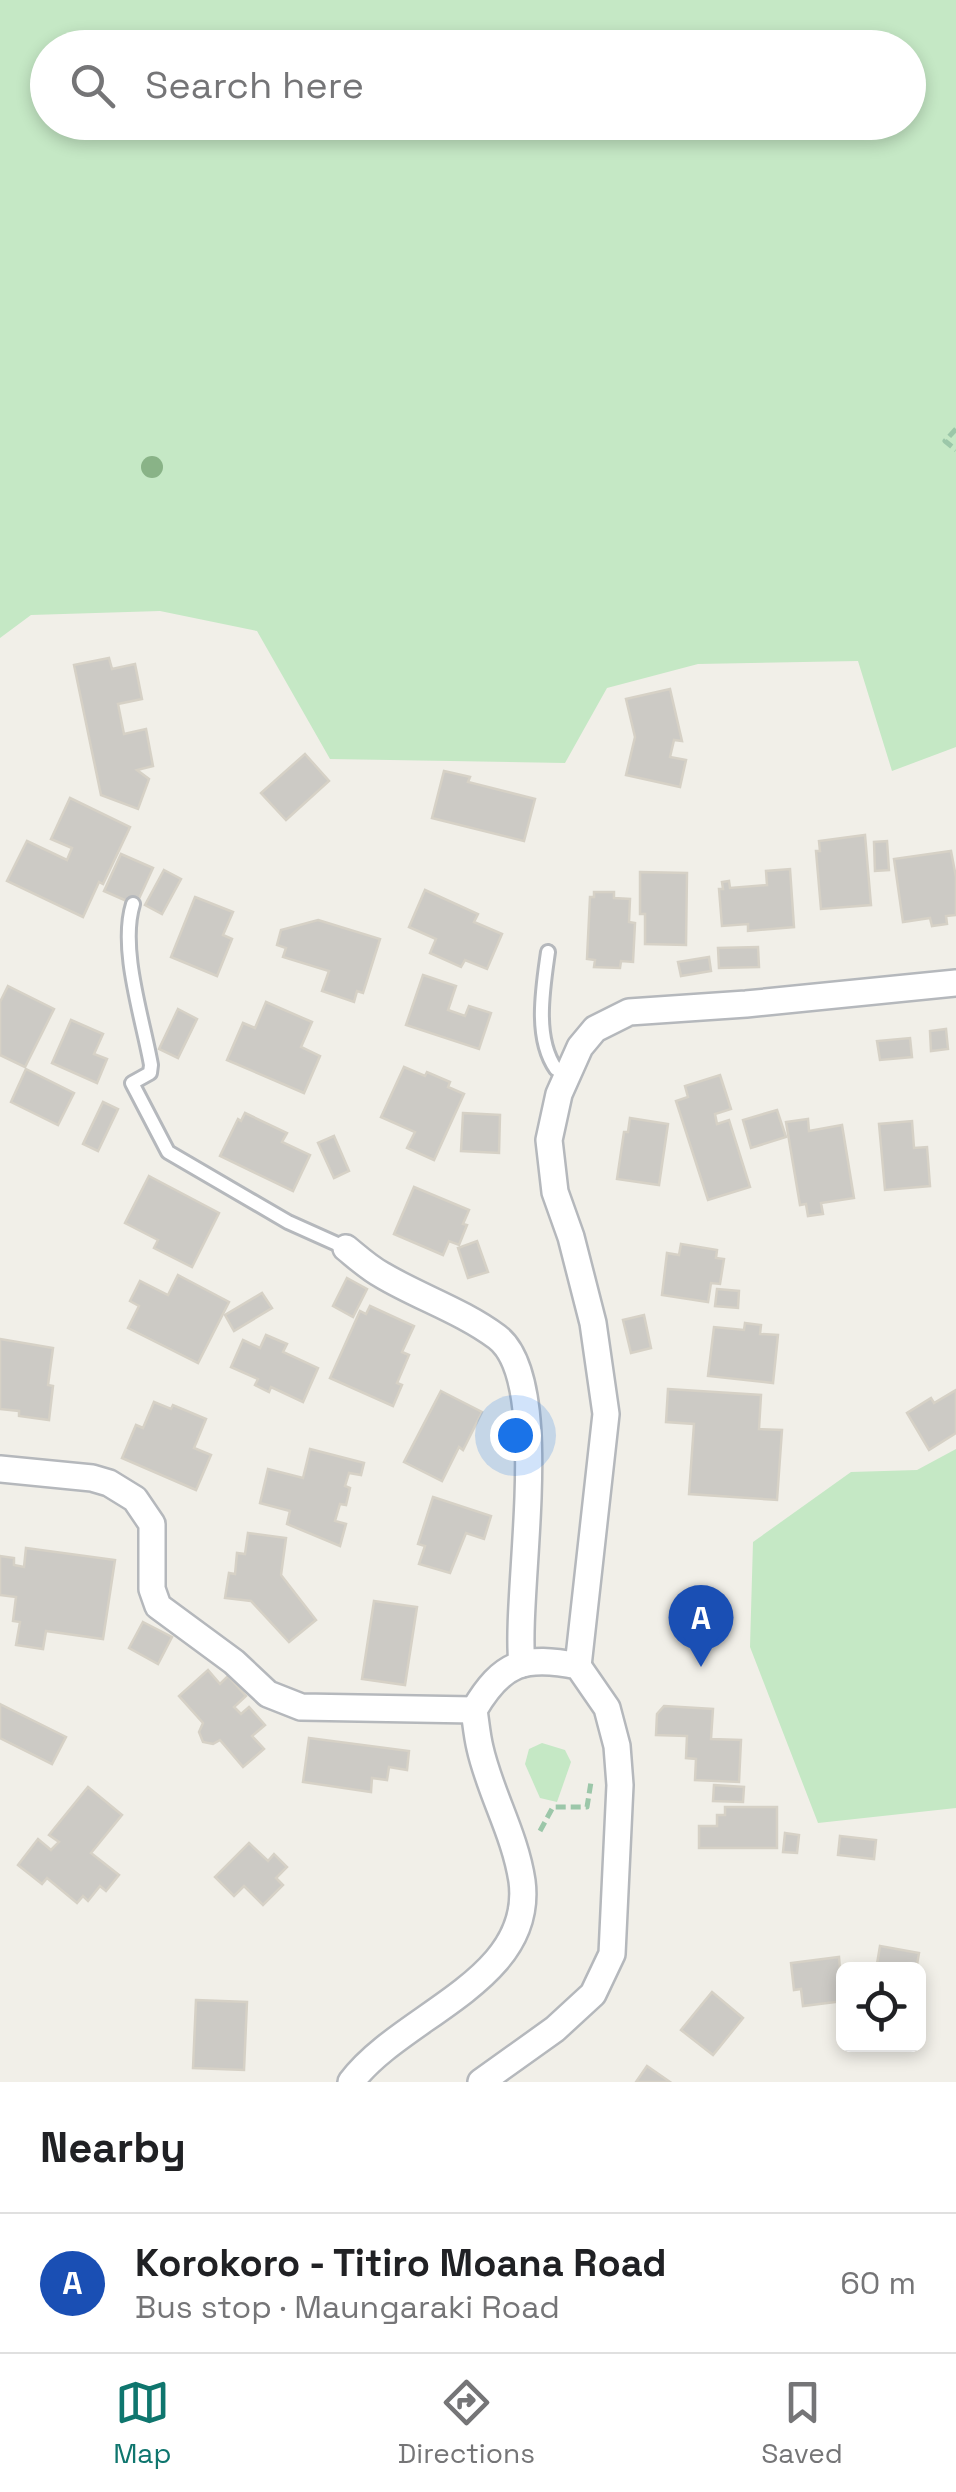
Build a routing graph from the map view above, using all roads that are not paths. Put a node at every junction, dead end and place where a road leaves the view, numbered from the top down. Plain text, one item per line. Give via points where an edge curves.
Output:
1 (133, 904) dead end
2 (548, 952) dead end
3 (956, 983) edge
4 (568, 1072) junction
5 (346, 1248) joint
6 (0, 1468) edge
7 (522, 1664) junction
8 (578, 1666) junction
9 (474, 1710) junction
10 (351, 2082) edge
11 (482, 2082) edge

1 - 5 lane via 130,949 151,1066 132,1083 168,1152
2 - 4 lane via 542,997 546,1055
3 - 4 street via 629,1012 594,1029
4 - 8 street via 553,1119 550,1163 593,1323 606,1414
5 - 7 street via 379,1274 498,1338 516,1359 526,1417
6 - 9 street via 92,1478 135,1500 152,1524 158,1606 276,1700 301,1707
7 - 8 street
7 - 9 street via 498,1674
8 - 11 street via 607,1708 617,1746 612,1954 594,1994
9 - 10 street via 522,1882 518,1931 479,1978 397,2038

